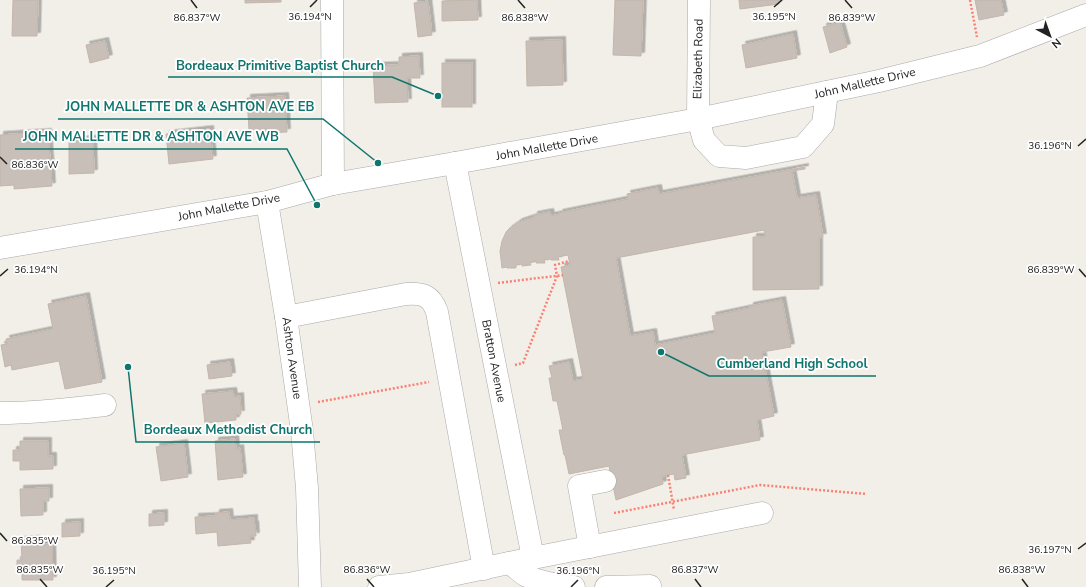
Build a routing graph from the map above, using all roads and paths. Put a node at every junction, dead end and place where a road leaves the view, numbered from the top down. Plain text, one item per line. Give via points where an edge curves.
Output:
1 (332, 0) edge
2 (699, 0) edge
3 (970, 0) edge
4 (1086, 15) edge
5 (980, 56) junction
6 (827, 92) junction
7 (698, 119) junction
8 (455, 163) junction
9 (333, 184) junction
10 (267, 202) junction
11 (0, 248) edge
12 (563, 275) dead end
13 (479, 285) junction
14 (286, 316) junction
15 (105, 405) dead end
16 (0, 412) edge
17 (668, 475) dead end
18 (605, 481) dead end
19 (867, 494) dead end
20 (673, 502) junction
21 (614, 513) dead end
22 (762, 513) dead end
23 (678, 530) junction
24 (590, 547) junction
25 (533, 558) junction
26 (510, 563) junction
27 (484, 569) junction
28 (650, 586) edge
29 (310, 587) edge
30 (379, 587) edge
31 (574, 587) edge
32 (606, 587) edge

1 - 9 street
2 - 7 street, Elizabeth Road
3 - 5 path
4 - 5 street, John Mallette Drive
5 - 6 street, John Mallette Drive
6 - 7 street, John Mallette Drive
6 - 7 street, Elizabeth Road via 823,124 803,148 746,158 719,156 704,140
7 - 8 street, John Mallette Drive
8 - 9 street, John Mallette Drive
8 - 13 street, Bratton Avenue
9 - 10 street, John Mallette Drive
10 - 11 street, John Mallette Drive
10 - 14 street, Ashton Avenue
12 - 13 path
13 - 25 street, Bratton Avenue
14 - 27 street via 406,294 430,298 439,319
14 - 29 street, Ashton Avenue via 300,412 307,488
15 - 16 street via 48,412
17 - 20 path
18 - 24 street via 579,486
19 - 20 path via 760,485
20 - 21 path
20 - 23 path
22 - 23 street
23 - 24 street
24 - 25 street
25 - 26 street
26 - 27 street
26 - 31 street via 525,575 539,581
27 - 30 street via 409,584
28 - 32 street

